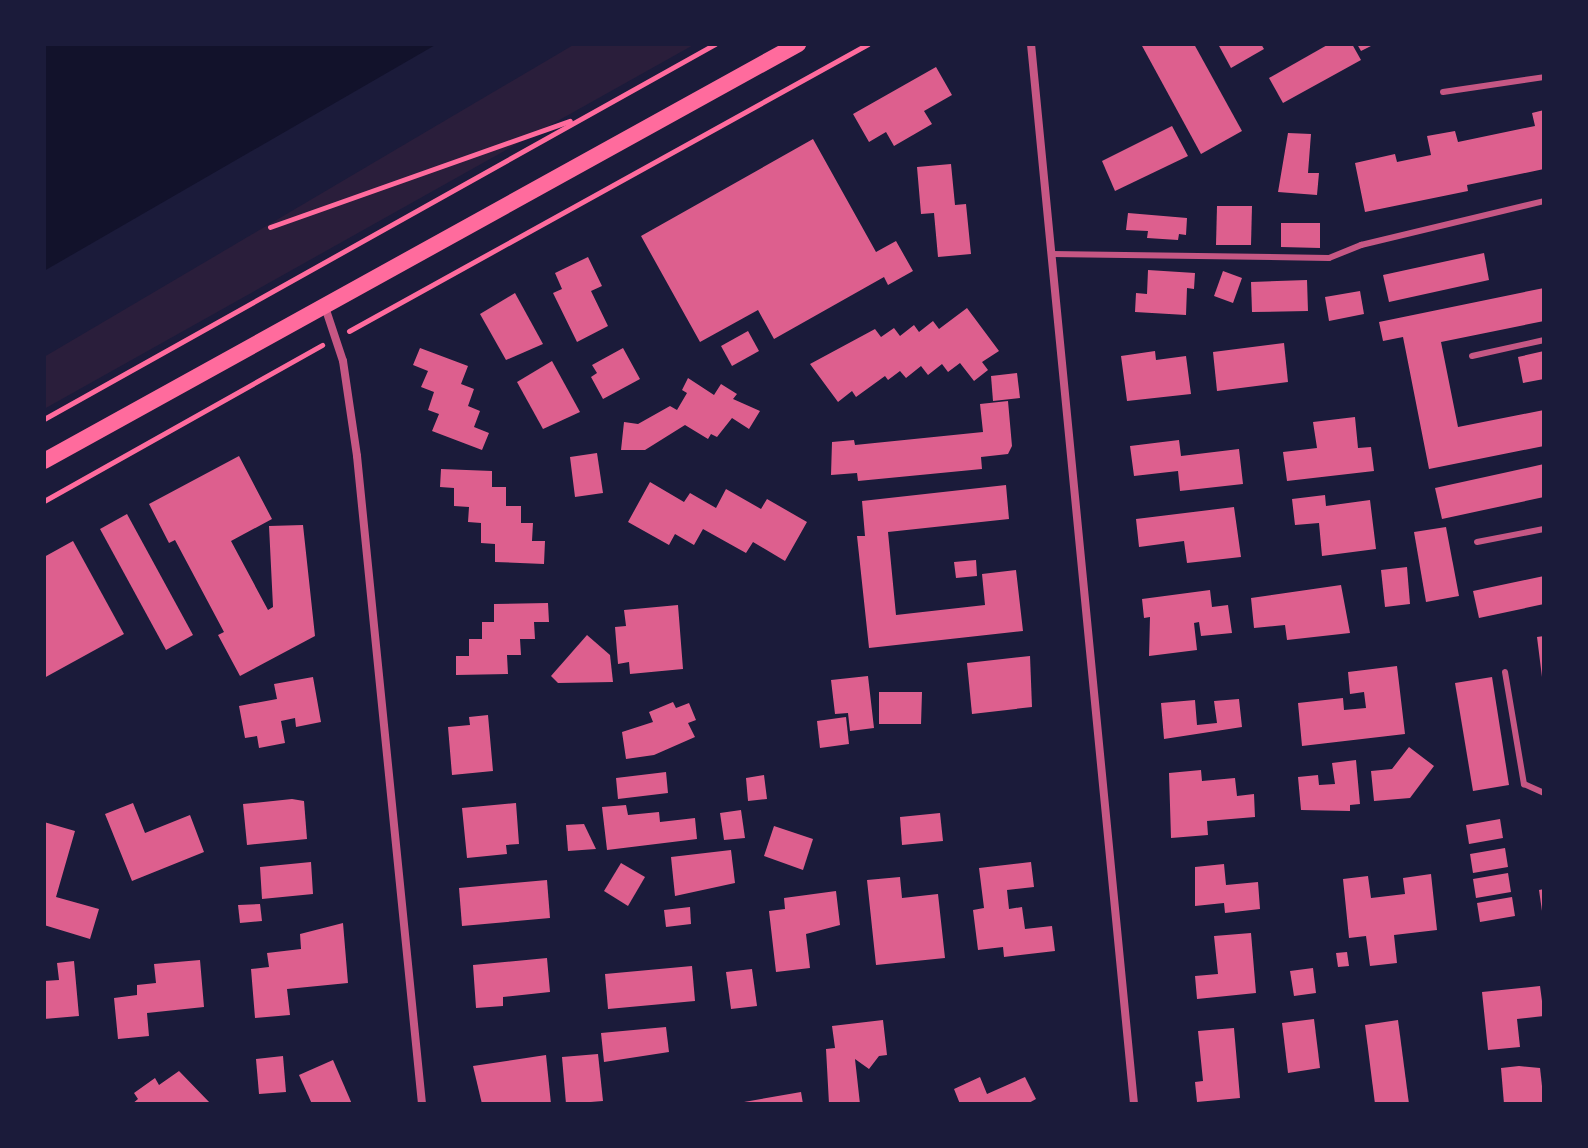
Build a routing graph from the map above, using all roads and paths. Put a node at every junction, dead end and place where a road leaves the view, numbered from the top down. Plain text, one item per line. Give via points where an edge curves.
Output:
1 (715, 44) edge
2 (798, 44) edge
3 (868, 44) edge
4 (1031, 44) edge
5 (1544, 77) edge
6 (1443, 92) dead end
7 (583, 117) junction
8 (1544, 201) edge
9 (270, 227) dead end
10 (1051, 254) junction
11 (325, 307) junction
12 (338, 337) junction
13 (1544, 340) edge
14 (1472, 356) dead end
15 (44, 419) edge
16 (44, 461) edge
17 (44, 501) edge
18 (1544, 529) edge
19 (1477, 542) dead end
20 (1505, 672) dead end
21 (1544, 793) edge
22 (422, 1104) edge
23 (1134, 1104) edge

1 - 7 path
2 - 11 main road
3 - 12 path
4 - 10 street
5 - 6 lane
7 - 9 path
7 - 15 path
8 - 10 lane via 1361,245 1329,258
10 - 23 street
11 - 12 street
11 - 16 main road
12 - 17 path
12 - 22 street via 357,456
13 - 14 lane
18 - 19 lane
20 - 21 lane via 1524,784

